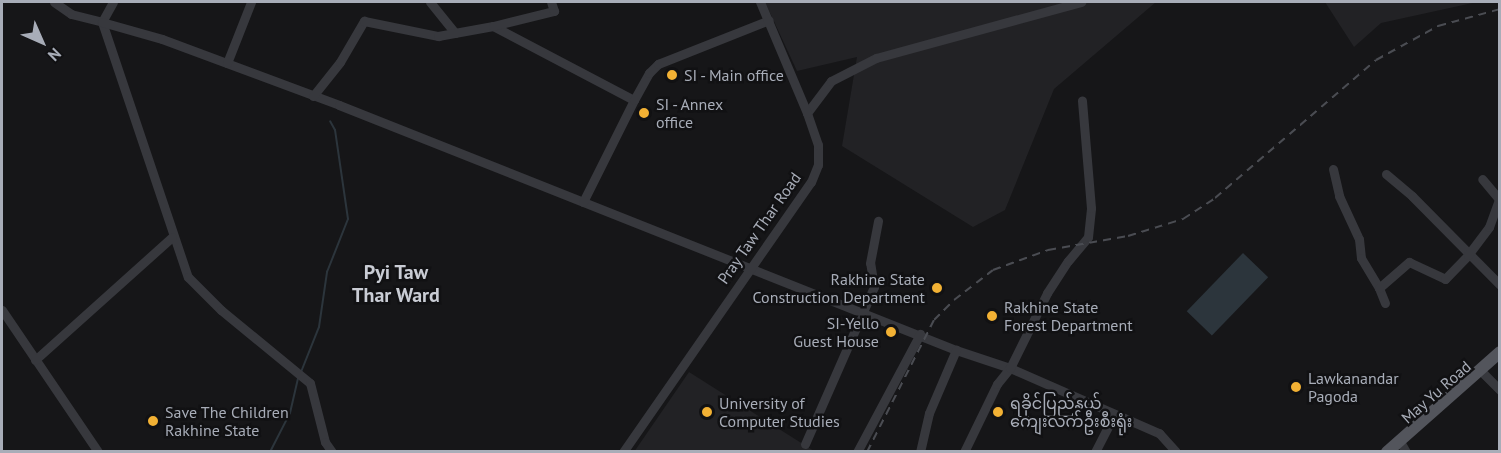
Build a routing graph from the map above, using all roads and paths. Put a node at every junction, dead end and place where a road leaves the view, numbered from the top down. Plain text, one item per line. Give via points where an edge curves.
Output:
1 (54, 2) edge
2 (113, 2) edge
3 (251, 2) edge
4 (430, 2) edge
5 (551, 2) edge
6 (760, 2) edge
7 (1081, 2) edge
8 (769, 20) junction
9 (102, 22) junction
10 (493, 27) junction
11 (455, 33) junction
12 (227, 63) junction
13 (314, 96) junction
14 (634, 100) junction
15 (1082, 100) dead end
16 (807, 113) junction
17 (1333, 169) dead end
18 (1386, 174) dead end
19 (1482, 179) dead end
20 (583, 202) junction
21 (1498, 209) edge
22 (878, 221) dead end
23 (172, 237) junction
24 (1468, 255) junction
25 (749, 269) junction
26 (1500, 285) edge
27 (1379, 288) junction
28 (1385, 303) dead end
29 (2, 310) edge
30 (865, 312) junction
31 (920, 334) junction
32 (956, 350) junction
33 (1500, 352) edge
34 (1500, 359) edge
35 (35, 360) junction
36 (1010, 368) junction
37 (1483, 373) junction
38 (1500, 390) edge
39 (1114, 415) junction
40 (805, 444) dead end
41 (1401, 449) edge
42 (98, 452) edge
43 (332, 452) edge
44 (623, 452) edge
45 (857, 452) edge
46 (920, 452) edge
47 (964, 452) edge
48 (1095, 452) edge
49 (1176, 452) edge
50 (1387, 452) edge

1 - 9 street via 71,14
2 - 9 street
3 - 12 street
4 - 11 street
5 - 10 street via 554,11
6 - 8 street, Pray Taw Thar Road
7 - 16 street via 876,58 831,81
8 - 14 street via 658,64 649,72
8 - 16 street, Pray Taw Thar Road
9 - 12 street
9 - 23 street
10 - 11 street
10 - 14 street
11 - 13 street via 438,36 364,21
12 - 13 street
13 - 20 street
14 - 20 street
15 - 36 street via 1091,208 1088,237 1047,293
16 - 25 street, Pray Taw Thar Road via 819,150 815,174
17 - 27 street via 1338,196 1359,239 1361,258
18 - 24 street
19 - 21 street via 1499,200
20 - 25 street
21 - 24 street
22 - 30 street via 870,263 874,287
23 - 35 street
23 - 43 street via 188,277 221,310 310,383
24 - 26 street
24 - 27 street via 1445,279 1409,262
25 - 30 street
25 - 44 street, Pray Taw Thar Road
27 - 28 street
29 - 35 street
30 - 31 street
30 - 40 street
31 - 32 street
31 - 45 street
32 - 36 street
32 - 46 street via 929,413
33 - 50 main road, May Yu Road
34 - 37 main road, May Yu Road
35 - 42 street
36 - 39 street
36 - 47 street via 997,384
37 - 38 street
37 - 41 main road, May Yu Road
39 - 48 street
39 - 49 street via 1159,433

